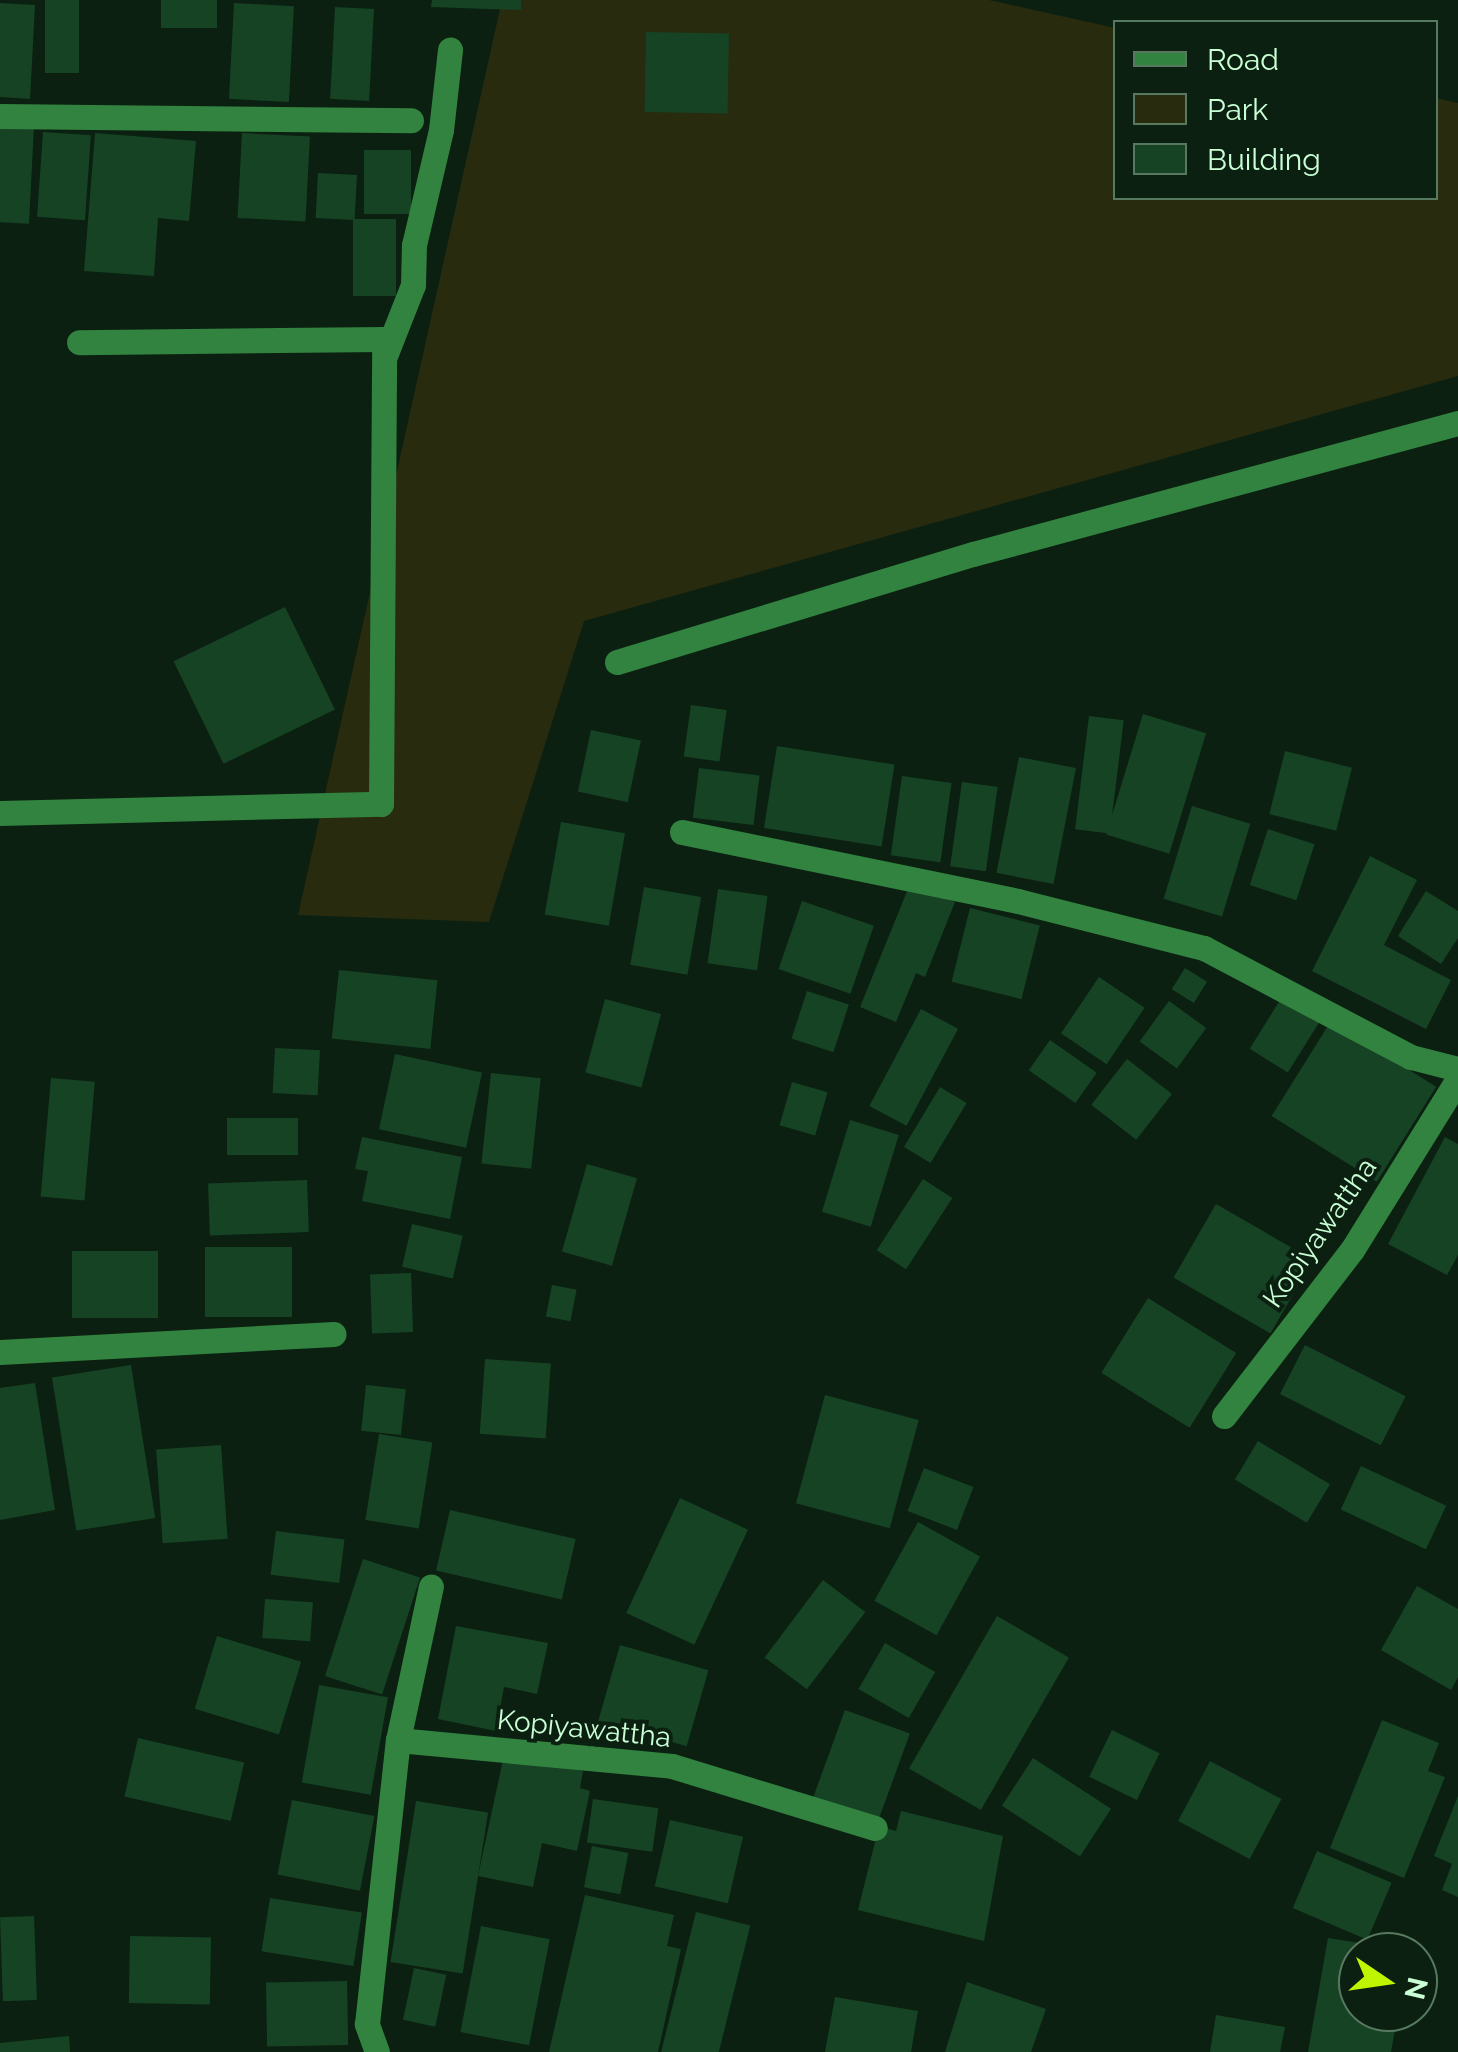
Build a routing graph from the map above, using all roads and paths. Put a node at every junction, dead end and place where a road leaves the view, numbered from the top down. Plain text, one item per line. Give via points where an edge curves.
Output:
1 (450, 50) dead end
2 (0, 116) edge
3 (411, 120) dead end
4 (78, 342) dead end
5 (384, 361) junction
6 (1458, 423) edge
7 (617, 662) dead end
8 (0, 813) edge
9 (682, 832) dead end
10 (1458, 1069) edge
11 (1458, 1079) edge
12 (334, 1334) dead end
13 (0, 1352) edge
14 (1224, 1416) dead end
15 (431, 1586) dead end
16 (398, 1740) junction
17 (876, 1828) dead end
18 (378, 2052) edge

1 - 5 street via 441,130 414,245 413,285
2 - 3 street
4 - 5 street via 384,339
5 - 8 street via 382,804
6 - 7 street via 973,554
9 - 10 street via 1018,901 1204,948 1411,1056
11 - 14 street, Kopiyawattha via 1352,1250
12 - 13 street
15 - 16 street
16 - 17 street, Kopiyawattha via 672,1766
16 - 18 street via 367,2024

